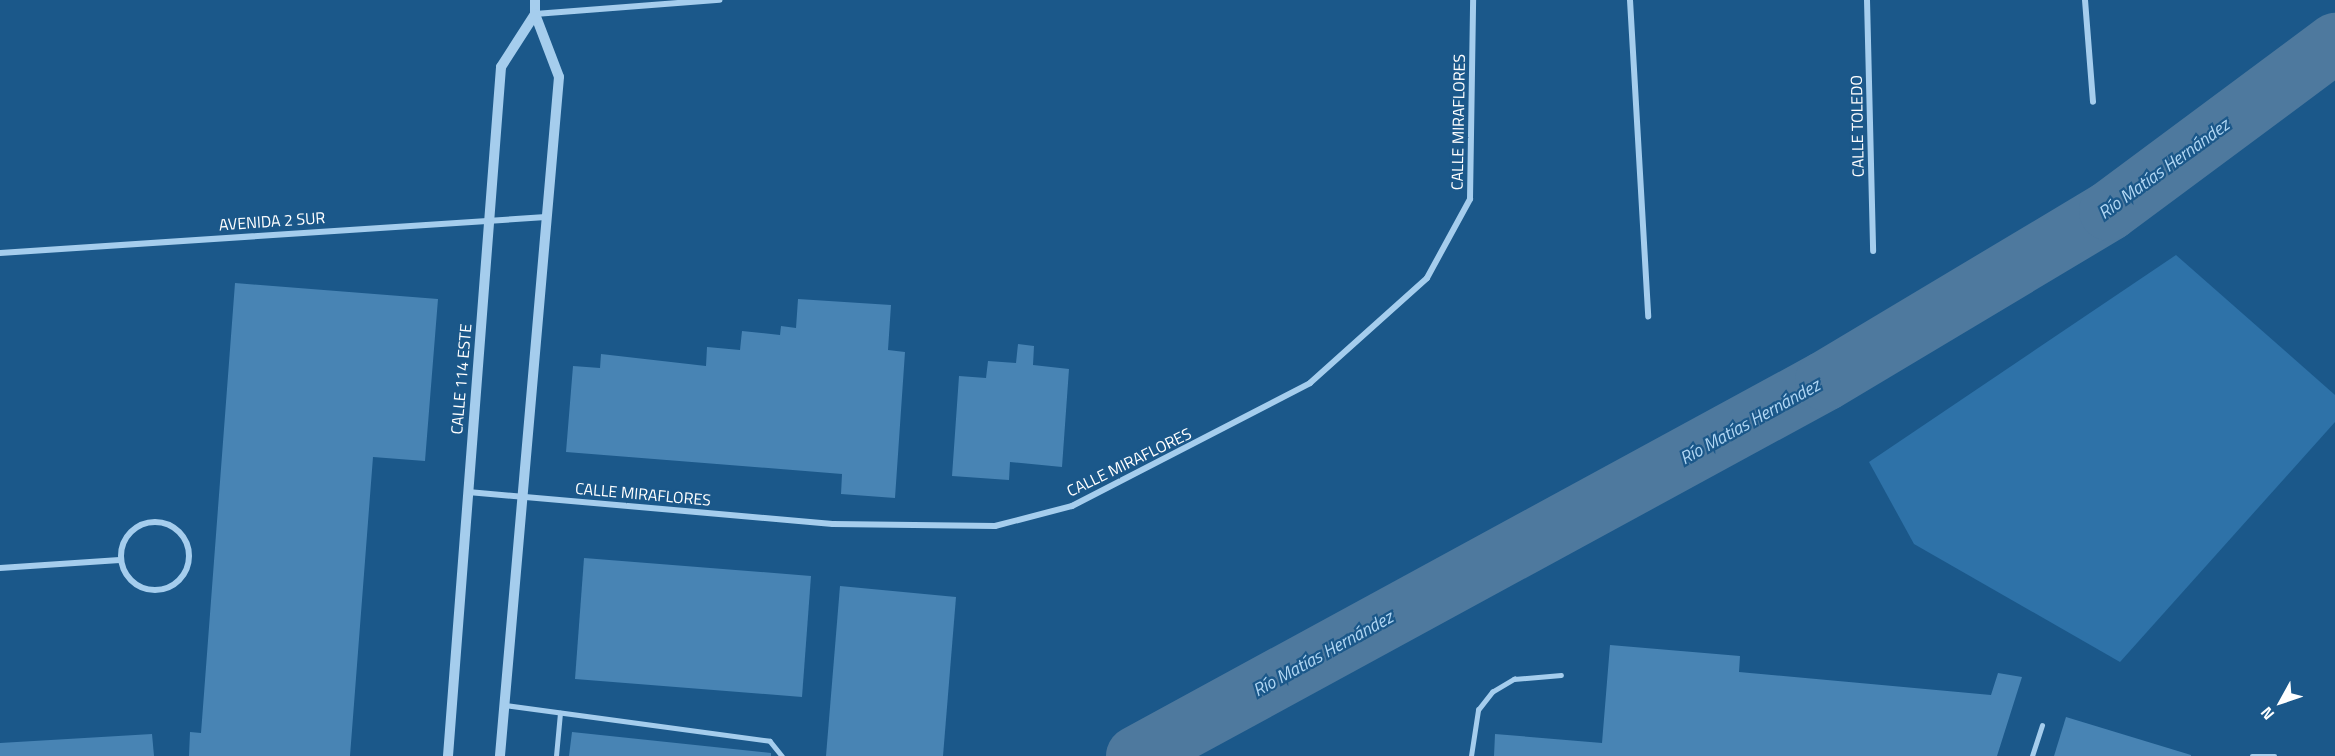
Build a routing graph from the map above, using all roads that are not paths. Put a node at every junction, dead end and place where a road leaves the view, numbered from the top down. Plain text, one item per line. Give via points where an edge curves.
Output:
1 (535, 0) edge
2 (719, 0) edge
3 (1473, 0) edge
4 (1630, 0) edge
5 (1867, 0) edge
6 (2085, 0) edge
7 (535, 14) junction
8 (2093, 102) dead end
9 (546, 216) junction
10 (490, 220) junction
11 (1873, 251) dead end
12 (0, 253) edge
13 (1648, 315) dead end
14 (467, 492) junction
15 (522, 497) junction
16 (120, 560) junction
17 (0, 568) edge
18 (1561, 675) dead end
19 (504, 705) junction
20 (560, 713) junction
21 (2042, 726) dead end
22 (448, 756) edge
23 (500, 756) edge
24 (556, 756) edge
25 (782, 756) edge
26 (1471, 756) edge
27 (2032, 756) edge
28 (2252, 756) edge
29 (2275, 756) edge

1 - 7 street
2 - 7 street
3 - 15 street, CALLE MIRAFLORES via 1470,199 1427,278 1310,383 1192,446 1072,506 994,526 833,524
4 - 13 street
5 - 11 street, CALLE TOLEDO
6 - 8 street
7 - 9 street via 559,77
7 - 10 street, CALLE 114 ESTE via 501,66
9 - 10 street, AVENIDA 2 SUR
9 - 15 street
10 - 12 street, AVENIDA 2 SUR
10 - 14 street, CALLE 114 ESTE
14 - 15 street, CALLE MIRAFLORES
14 - 22 street, CALLE 114 ESTE
15 - 19 street
16 - 16 street via 131,581 152,590 175,584 183,576 189,554 187,543 173,527 152,521 131,530
16 - 17 street
18 - 26 lane via 1514,679 1492,692 1478,710
19 - 20 lane
19 - 23 street
20 - 24 lane
20 - 25 lane via 770,741
21 - 27 lane
28 - 29 lane

